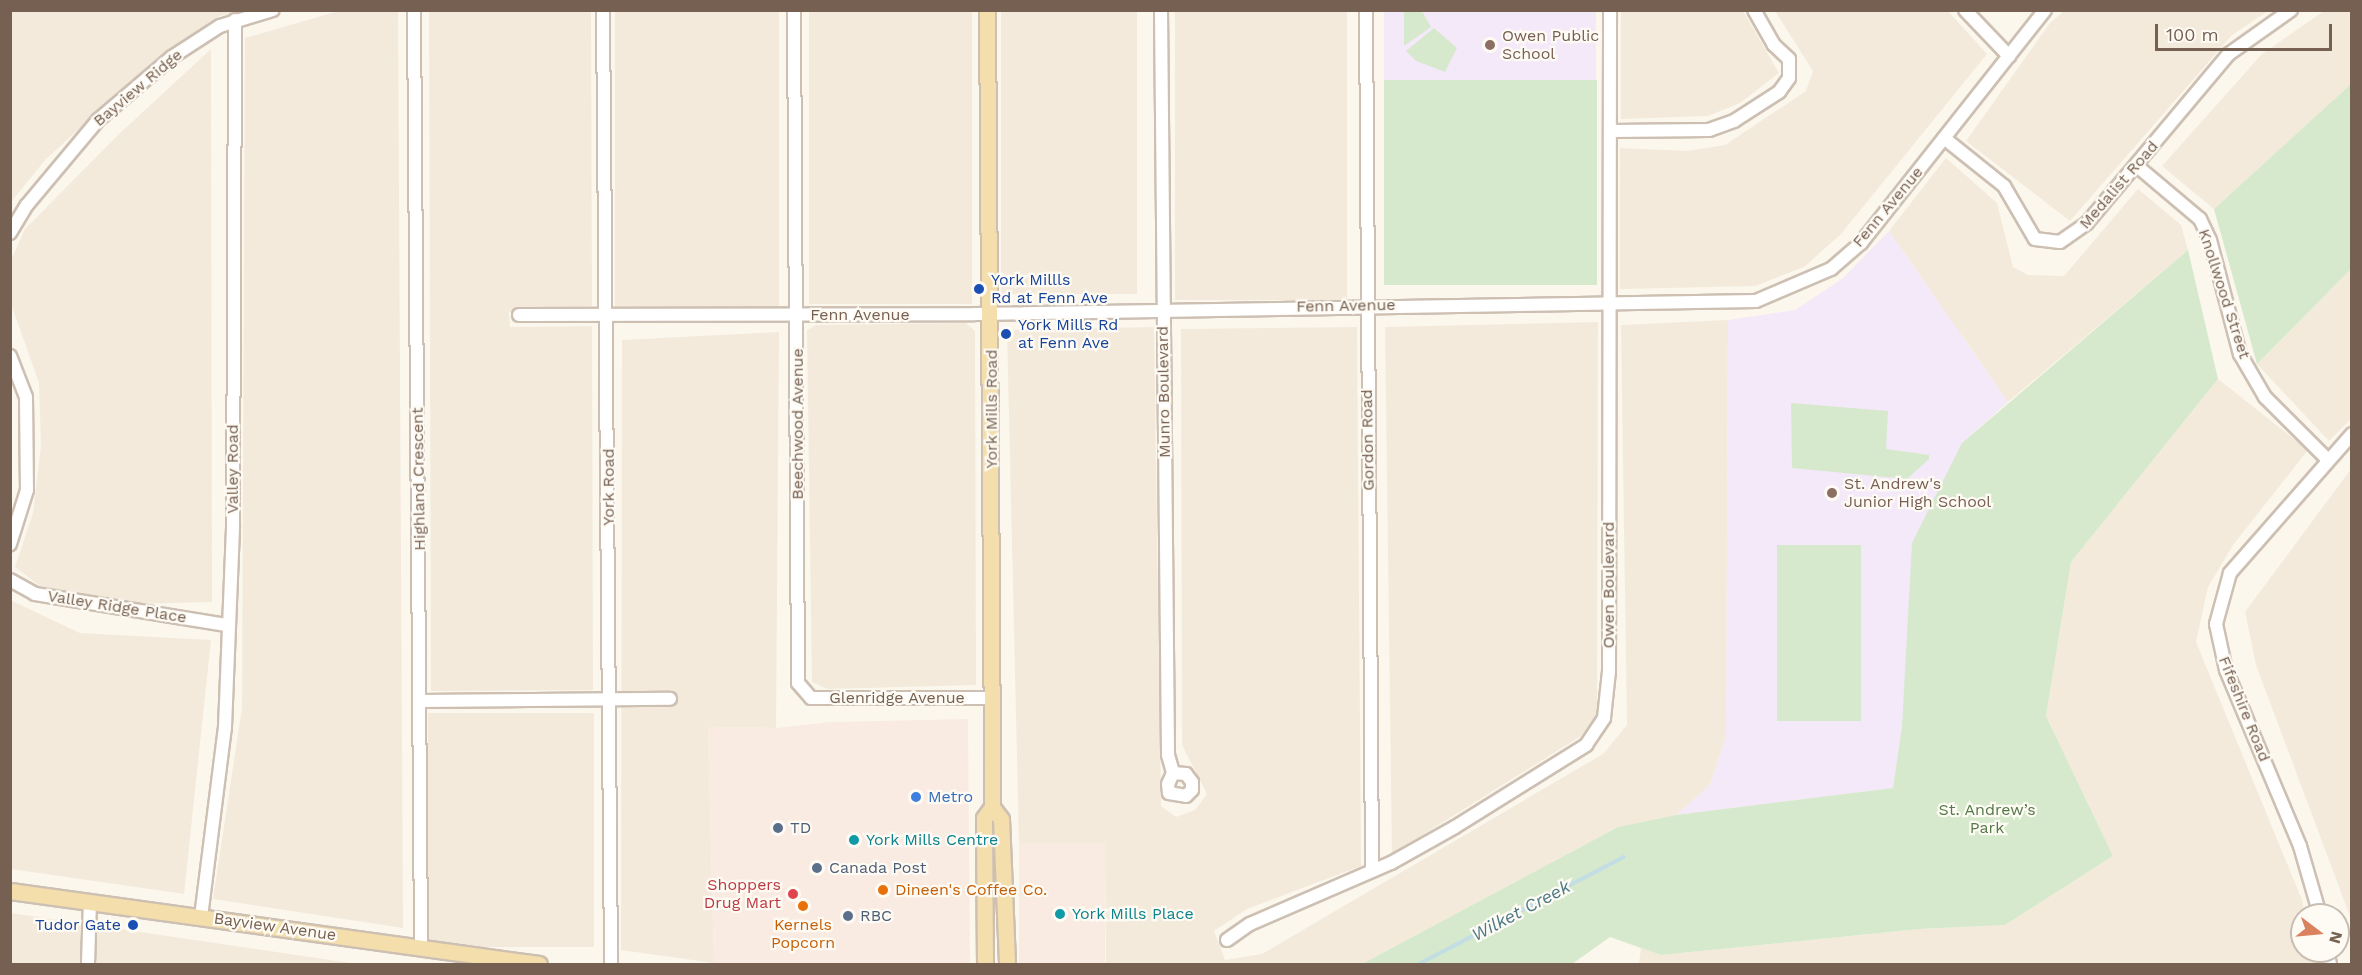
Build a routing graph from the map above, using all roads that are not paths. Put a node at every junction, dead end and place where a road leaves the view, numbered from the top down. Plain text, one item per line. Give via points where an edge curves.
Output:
1 (273, 10) edge
2 (414, 10) edge
3 (603, 10) edge
4 (794, 10) edge
5 (987, 10) edge
6 (1161, 10) edge
7 (1366, 10) edge
8 (1610, 10) edge
9 (1754, 10) edge
10 (1965, 10) edge
11 (2045, 10) edge
12 (2291, 10) edge
13 (235, 20) junction
14 (2009, 56) junction
15 (1612, 131) junction
16 (1944, 138) junction
17 (2137, 166) junction
18 (10, 233) edge
19 (1609, 304) junction
20 (1367, 305) junction
21 (1163, 309) junction
22 (991, 314) junction
23 (519, 315) dead end
24 (608, 315) junction
25 (798, 315) junction
26 (10, 356) edge
27 (2352, 434) edge
28 (2326, 458) junction
29 (10, 544) edge
30 (10, 580) edge
31 (227, 625) junction
32 (804, 693) joint
33 (992, 698) junction
34 (670, 699) dead end
35 (610, 700) junction
36 (421, 701) junction
37 (1173, 773) dead end
38 (992, 807) junction
39 (1372, 870) junction
40 (10, 891) edge
41 (90, 902) junction
42 (2317, 903) edge
43 (201, 917) junction
44 (1227, 940) dead end
45 (421, 947) junction
46 (88, 964) edge
47 (539, 964) edge
48 (611, 964) edge
49 (984, 964) edge
50 (1007, 964) edge

1 - 13 street, Bayview Ridge
2 - 36 street, Highland Crescent
3 - 24 street, York Road
4 - 25 street, Beechwood Avenue
5 - 22 main road, York Mills Road
6 - 21 street, Munro Boulevard
7 - 20 street, Gordon Road
8 - 15 street, Owen Boulevard
9 - 15 street via 1774,45 1789,59 1789,78 1779,92 1734,121 1709,130
10 - 14 street
11 - 14 street, Fenn Avenue
12 - 17 street, Medalist Road via 2229,54
13 - 18 street, Bayview Ridge via 172,57 98,120 27,205
13 - 31 street, Valley Road via 233,525
14 - 16 street, Fenn Avenue
15 - 19 street, Owen Boulevard
16 - 17 street, Medalist Road via 2004,186 2028,230 2045,243 2060,242 2078,233
16 - 19 street, Fenn Avenue via 1861,243 1830,269 1802,284 1756,301
17 - 28 street, Knollwood Street via 2200,219 2210,240 2240,354 2265,397
19 - 20 street, Fenn Avenue
19 - 39 street, Owen Boulevard via 1609,671 1604,718 1586,745 1565,759 1455,827
20 - 21 street, Fenn Avenue
20 - 39 street, Gordon Road
21 - 22 street, Fenn Avenue
21 - 37 street, Munro Boulevard via 1168,755
22 - 25 street, Fenn Avenue
22 - 33 main road, York Mills Road
23 - 24 street, Fenn Avenue
24 - 25 street, Fenn Avenue
24 - 35 street, York Road
25 - 32 street, Beechwood Avenue via 798,683
26 - 29 street via 26,397 27,490
27 - 28 street, Fifeshire Road
28 - 42 street, Fifeshire Road via 2230,573 2216,624 2226,670 2300,846
30 - 31 street, Valley Ridge Place via 35,594
31 - 43 street, Valley Road via 224,747
32 - 33 street, Glenridge Avenue via 811,698
33 - 38 main road, York Mills Road
34 - 35 street
35 - 36 street
35 - 48 street, York Road
36 - 45 street, Highland Crescent
38 - 49 main road, York Mills Road via 984,818
38 - 50 main road, York Mills Road via 1001,819
39 - 44 street, Owen Boulevard via 1250,924
40 - 41 main road, Bayview Avenue
41 - 43 main road, Bayview Avenue
41 - 46 street
43 - 45 main road, Bayview Avenue
45 - 47 main road, Bayview Avenue

